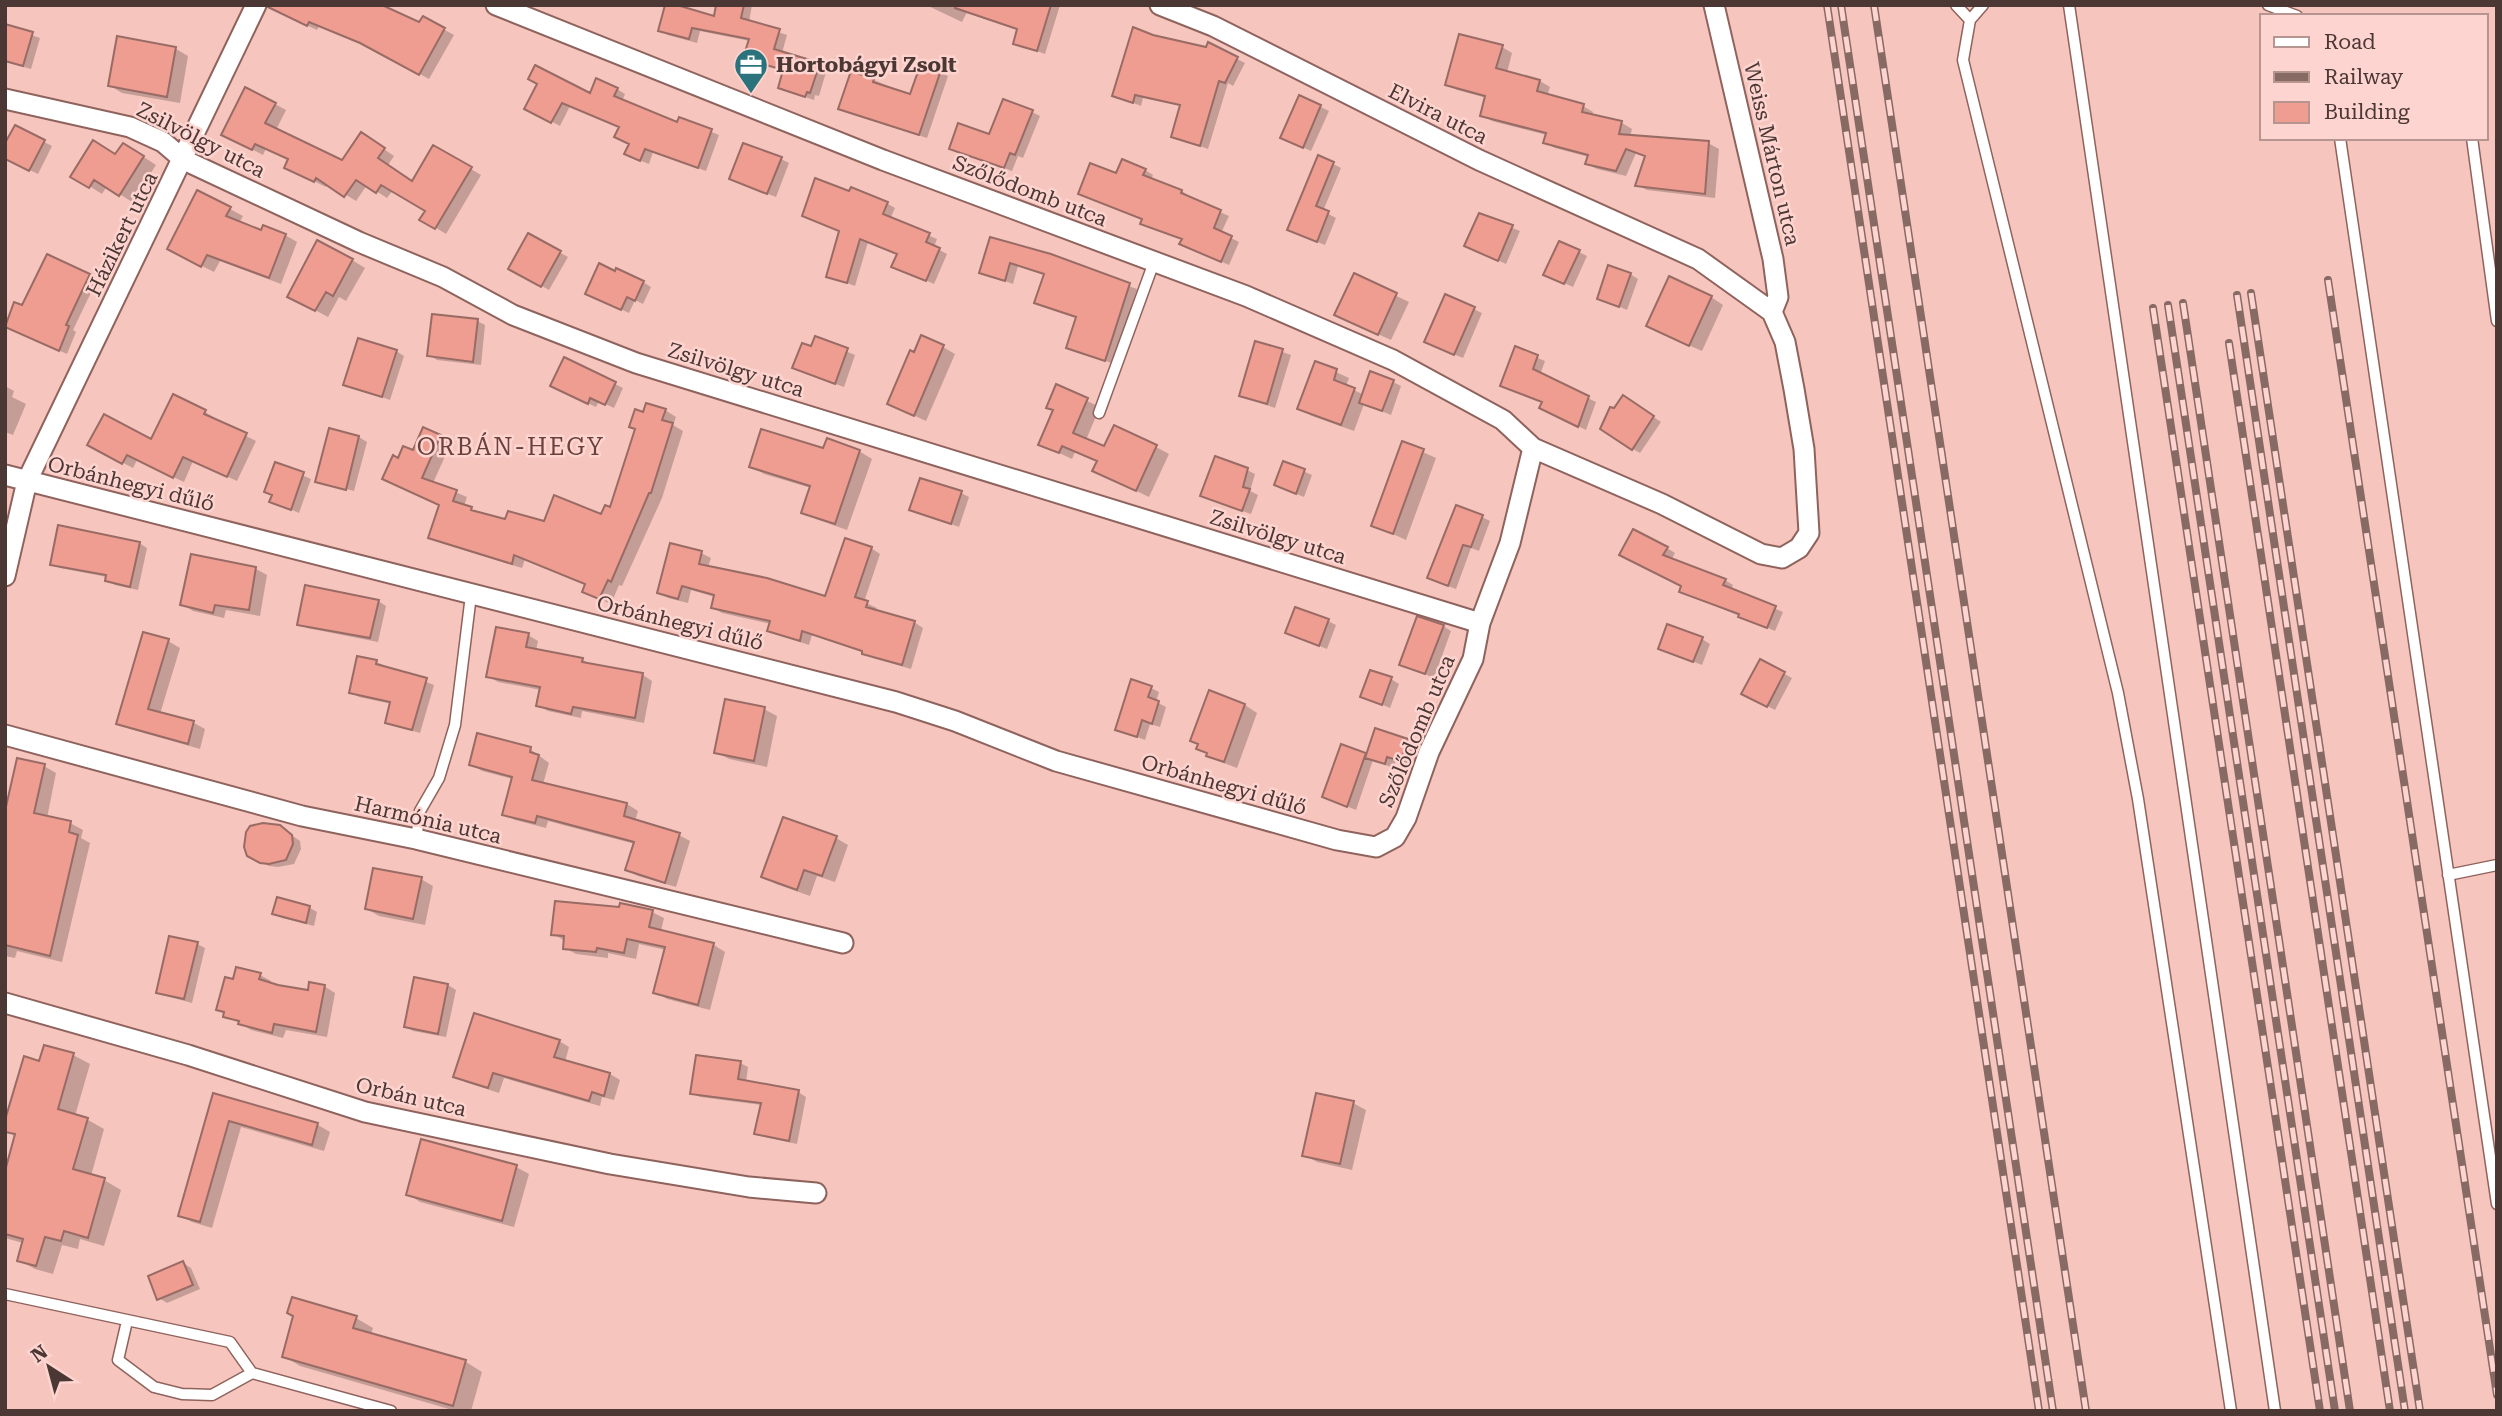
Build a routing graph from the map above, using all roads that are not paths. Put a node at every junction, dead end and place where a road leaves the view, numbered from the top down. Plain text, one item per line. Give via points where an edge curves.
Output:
1 (256, 5) edge
2 (496, 5) edge
3 (1160, 5) edge
4 (1714, 5) edge
5 (1956, 5) edge
6 (1983, 5) edge
7 (2068, 5) edge
8 (2268, 5) edge
9 (2292, 14) edge
10 (1970, 20) junction
11 (5, 99) edge
12 (2340, 140) edge
13 (2472, 140) edge
14 (184, 160) junction
15 (2492, 244) edge
16 (1154, 262) junction
17 (1772, 312) junction
18 (2497, 321) edge
19 (1099, 413) dead end
20 (1533, 448) junction
21 (5, 475) edge
22 (27, 481) junction
23 (5, 576) edge
24 (471, 595) junction
25 (1480, 623) junction
26 (5, 735) edge
27 (416, 839) junction
28 (1337, 840) joint
29 (2497, 865) edge
30 (2448, 875) junction
31 (843, 943) dead end
32 (5, 1003) edge
33 (816, 1193) dead end
34 (2497, 1204) edge
35 (5, 1294) edge
36 (127, 1321) junction
37 (253, 1373) junction
38 (391, 1411) edge
39 (2231, 1411) edge
40 (2276, 1411) edge

1 - 14 street, Házikert utca
2 - 16 street, Szőlődomb utca via 883,160
3 - 17 street, Elvira utca via 1213,26 1479,160 1698,259
4 - 17 street, Weiss Márton utca via 1773,259 1778,297
5 - 10 lane
6 - 10 lane
7 - 40 lane
8 - 9 lane
10 - 39 lane via 1964,60 2114,679 2138,799
11 - 14 street, Zsilvölgy utca via 130,127 163,142
12 - 30 lane
13 - 15 lane
14 - 22 street, Házikert utca
14 - 25 street, Zsilvölgy utca via 359,243 443,277 513,315 636,363
15 - 18 lane
16 - 19 lane
16 - 20 street, Szőlődomb utca via 1393,359 1503,420
17 - 20 street, Szőlődomb utca via 1794,389 1804,449 1809,533 1799,548 1782,558 1761,554 1662,504
20 - 25 street, Szőlődomb utca via 1510,543
21 - 22 street, Orbánhegyi dűlő
22 - 23 street, Házikert utca
22 - 24 street, Orbánhegyi dűlő
24 - 27 lane via 455,725 439,778 420,811
24 - 28 street, Orbánhegyi dűlő via 896,702 1056,761
25 - 28 street, Szőlődomb utca via 1473,659 1395,837 1376,846
26 - 27 street, Harmónia utca via 302,816
27 - 31 street, Harmónia utca
29 - 30 lane
30 - 34 lane
32 - 33 street, Orbán utca via 365,1112 610,1164
35 - 36 lane
36 - 37 lane via 230,1342
36 - 37 lane via 118,1360 155,1387 212,1395
37 - 38 lane

